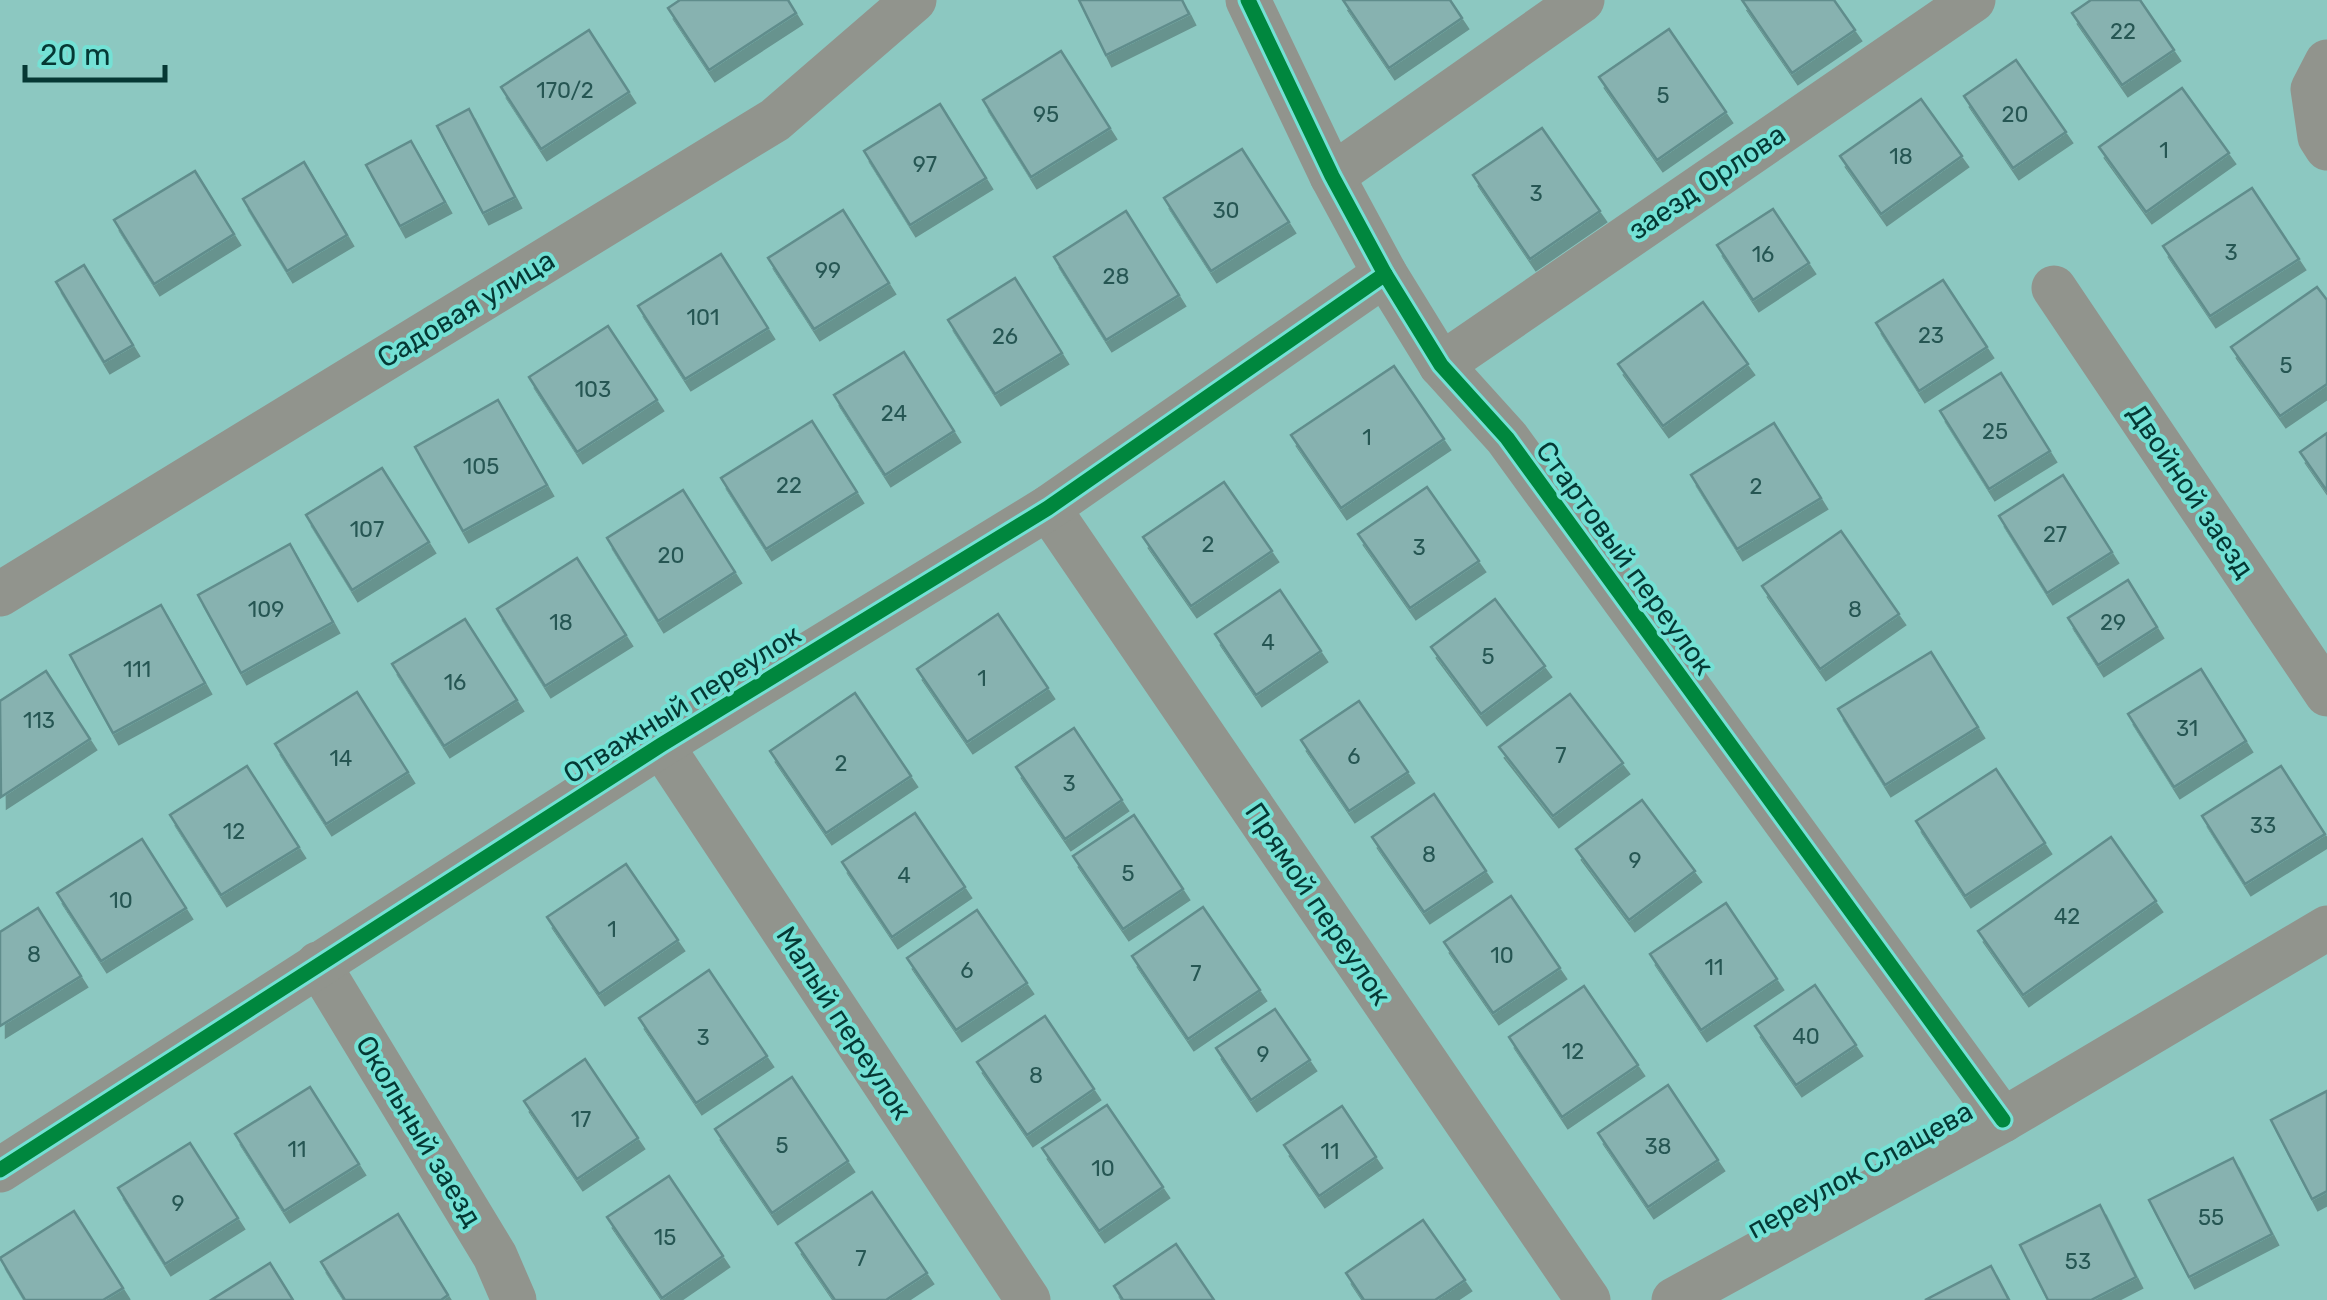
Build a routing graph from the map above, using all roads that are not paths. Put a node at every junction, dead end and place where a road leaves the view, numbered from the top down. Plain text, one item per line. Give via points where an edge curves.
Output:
1 (914, 0) edge
2 (1248, 0) edge
3 (1582, 0) edge
4 (1973, 0) edge
5 (2327, 62) edge
6 (2327, 148) edge
7 (1332, 176) junction
8 (1384, 274) junction
9 (2054, 288) dead end
10 (1440, 365) junction
11 (1048, 508) junction
12 (0, 594) edge
13 (2327, 694) edge
14 (661, 746) junction
15 (2327, 928) edge
16 (318, 964) junction
17 (2003, 1120) junction
18 (0, 1170) edge
19 (514, 1300) edge
20 (1028, 1300) edge
21 (1588, 1300) edge
22 (1674, 1300) edge

1 - 12 street, Садовая улица via 776,120
2 - 7 street, Стартовый переулок
3 - 7 street
4 - 10 street, заезд Орлова
5 - 6 street via 2313,89
7 - 8 street, Стартовый переулок
8 - 10 street, Стартовый переулок
8 - 11 street, Отважный переулок
9 - 13 street, Двойной заезд
10 - 17 street, Стартовый переулок via 1507,438
11 - 14 street, Отважный переулок
11 - 21 street, Прямой переулок
14 - 16 street, Отважный переулок
14 - 20 street, Малый переулок
15 - 17 street, переулок Слащева
16 - 18 street, Отважный переулок
16 - 19 street, Окольный заезд via 495,1256
17 - 22 street, переулок Слащева

